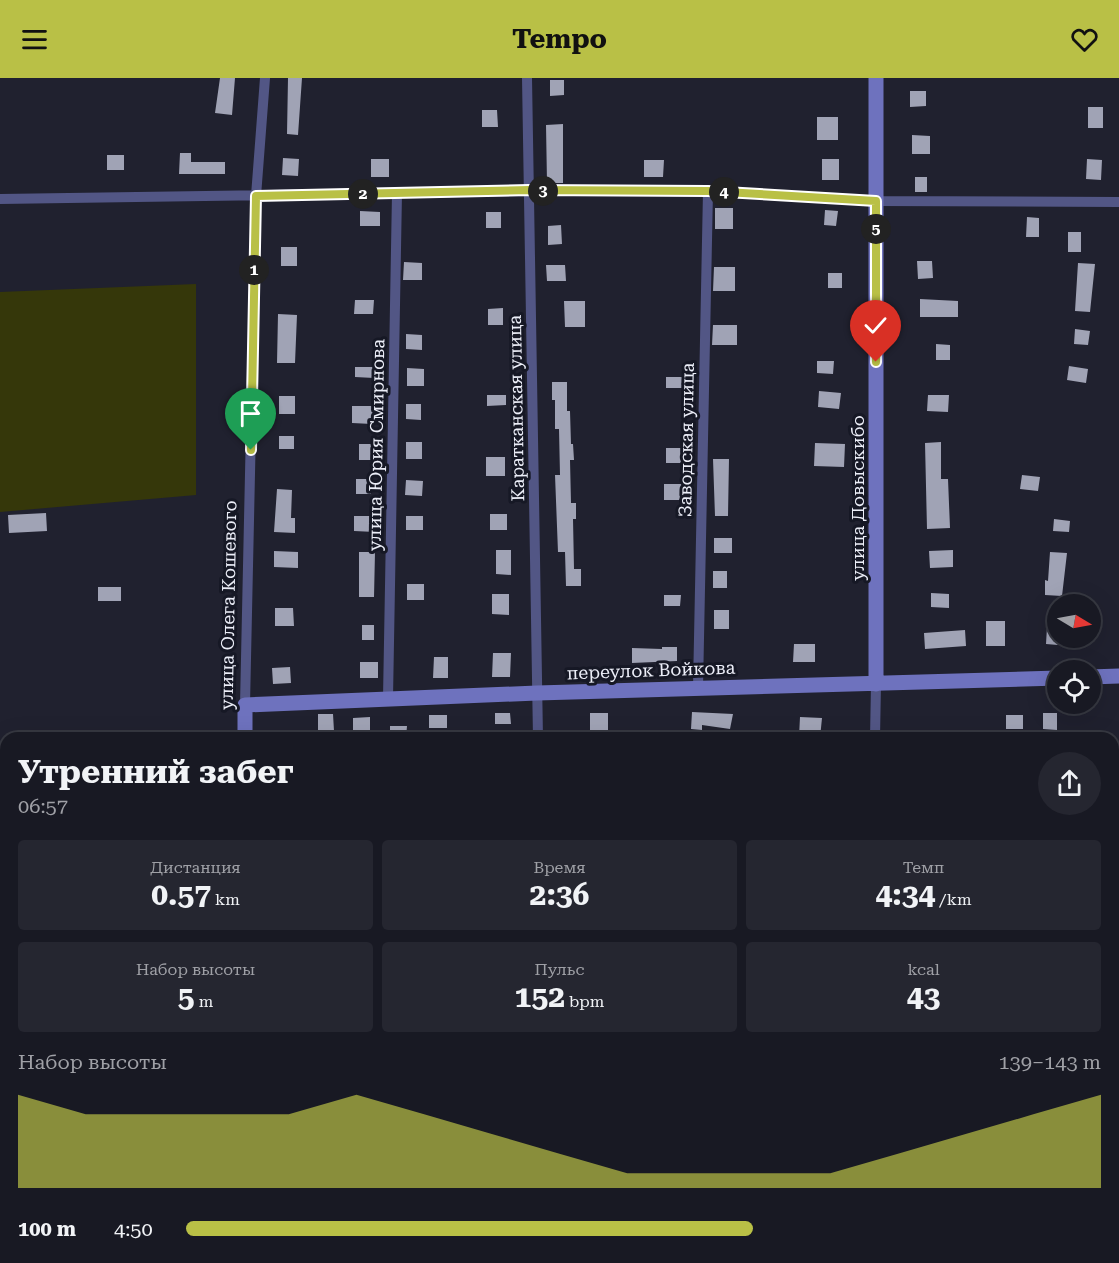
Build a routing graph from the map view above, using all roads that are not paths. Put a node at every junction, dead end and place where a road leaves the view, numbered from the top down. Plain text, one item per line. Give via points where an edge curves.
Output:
1 (265, 78) edge
2 (526, 78) edge
3 (876, 78) edge
4 (529, 190) junction
5 (708, 191) junction
6 (396, 193) junction
7 (256, 196) junction
8 (0, 199) edge
9 (876, 201) junction
10 (1119, 202) edge
11 (1119, 676) edge
12 (1101, 677) edge
13 (1047, 678) edge
14 (876, 684) junction
15 (698, 688) junction
16 (537, 693) junction
17 (388, 698) junction
18 (245, 705) junction
19 (246, 732) edge
20 (538, 732) edge
21 (875, 732) edge

1 - 7 street, улица Олега Кошевого
2 - 4 street, Каратканская улица
3 - 9 street, улица Довыскибо
4 - 5 street
4 - 6 street
4 - 16 street, Каратканская улица
5 - 9 street
5 - 15 street, Заводская улица
6 - 7 street
6 - 17 street, улица Юрия Смирнова
7 - 8 street
7 - 18 street, улица Олега Кошевого
9 - 10 street
9 - 14 street, улица Довыскибо
11 - 12 street
13 - 14 street, переулок Войкова
14 - 15 street, переулок Войкова
14 - 21 street, улица Довыскибо
15 - 16 street, переулок Войкова
16 - 17 street, переулок Войкова
16 - 20 street, Каратканская улица
17 - 18 street, переулок Войкова
18 - 19 street, улица Олега Кошевого

